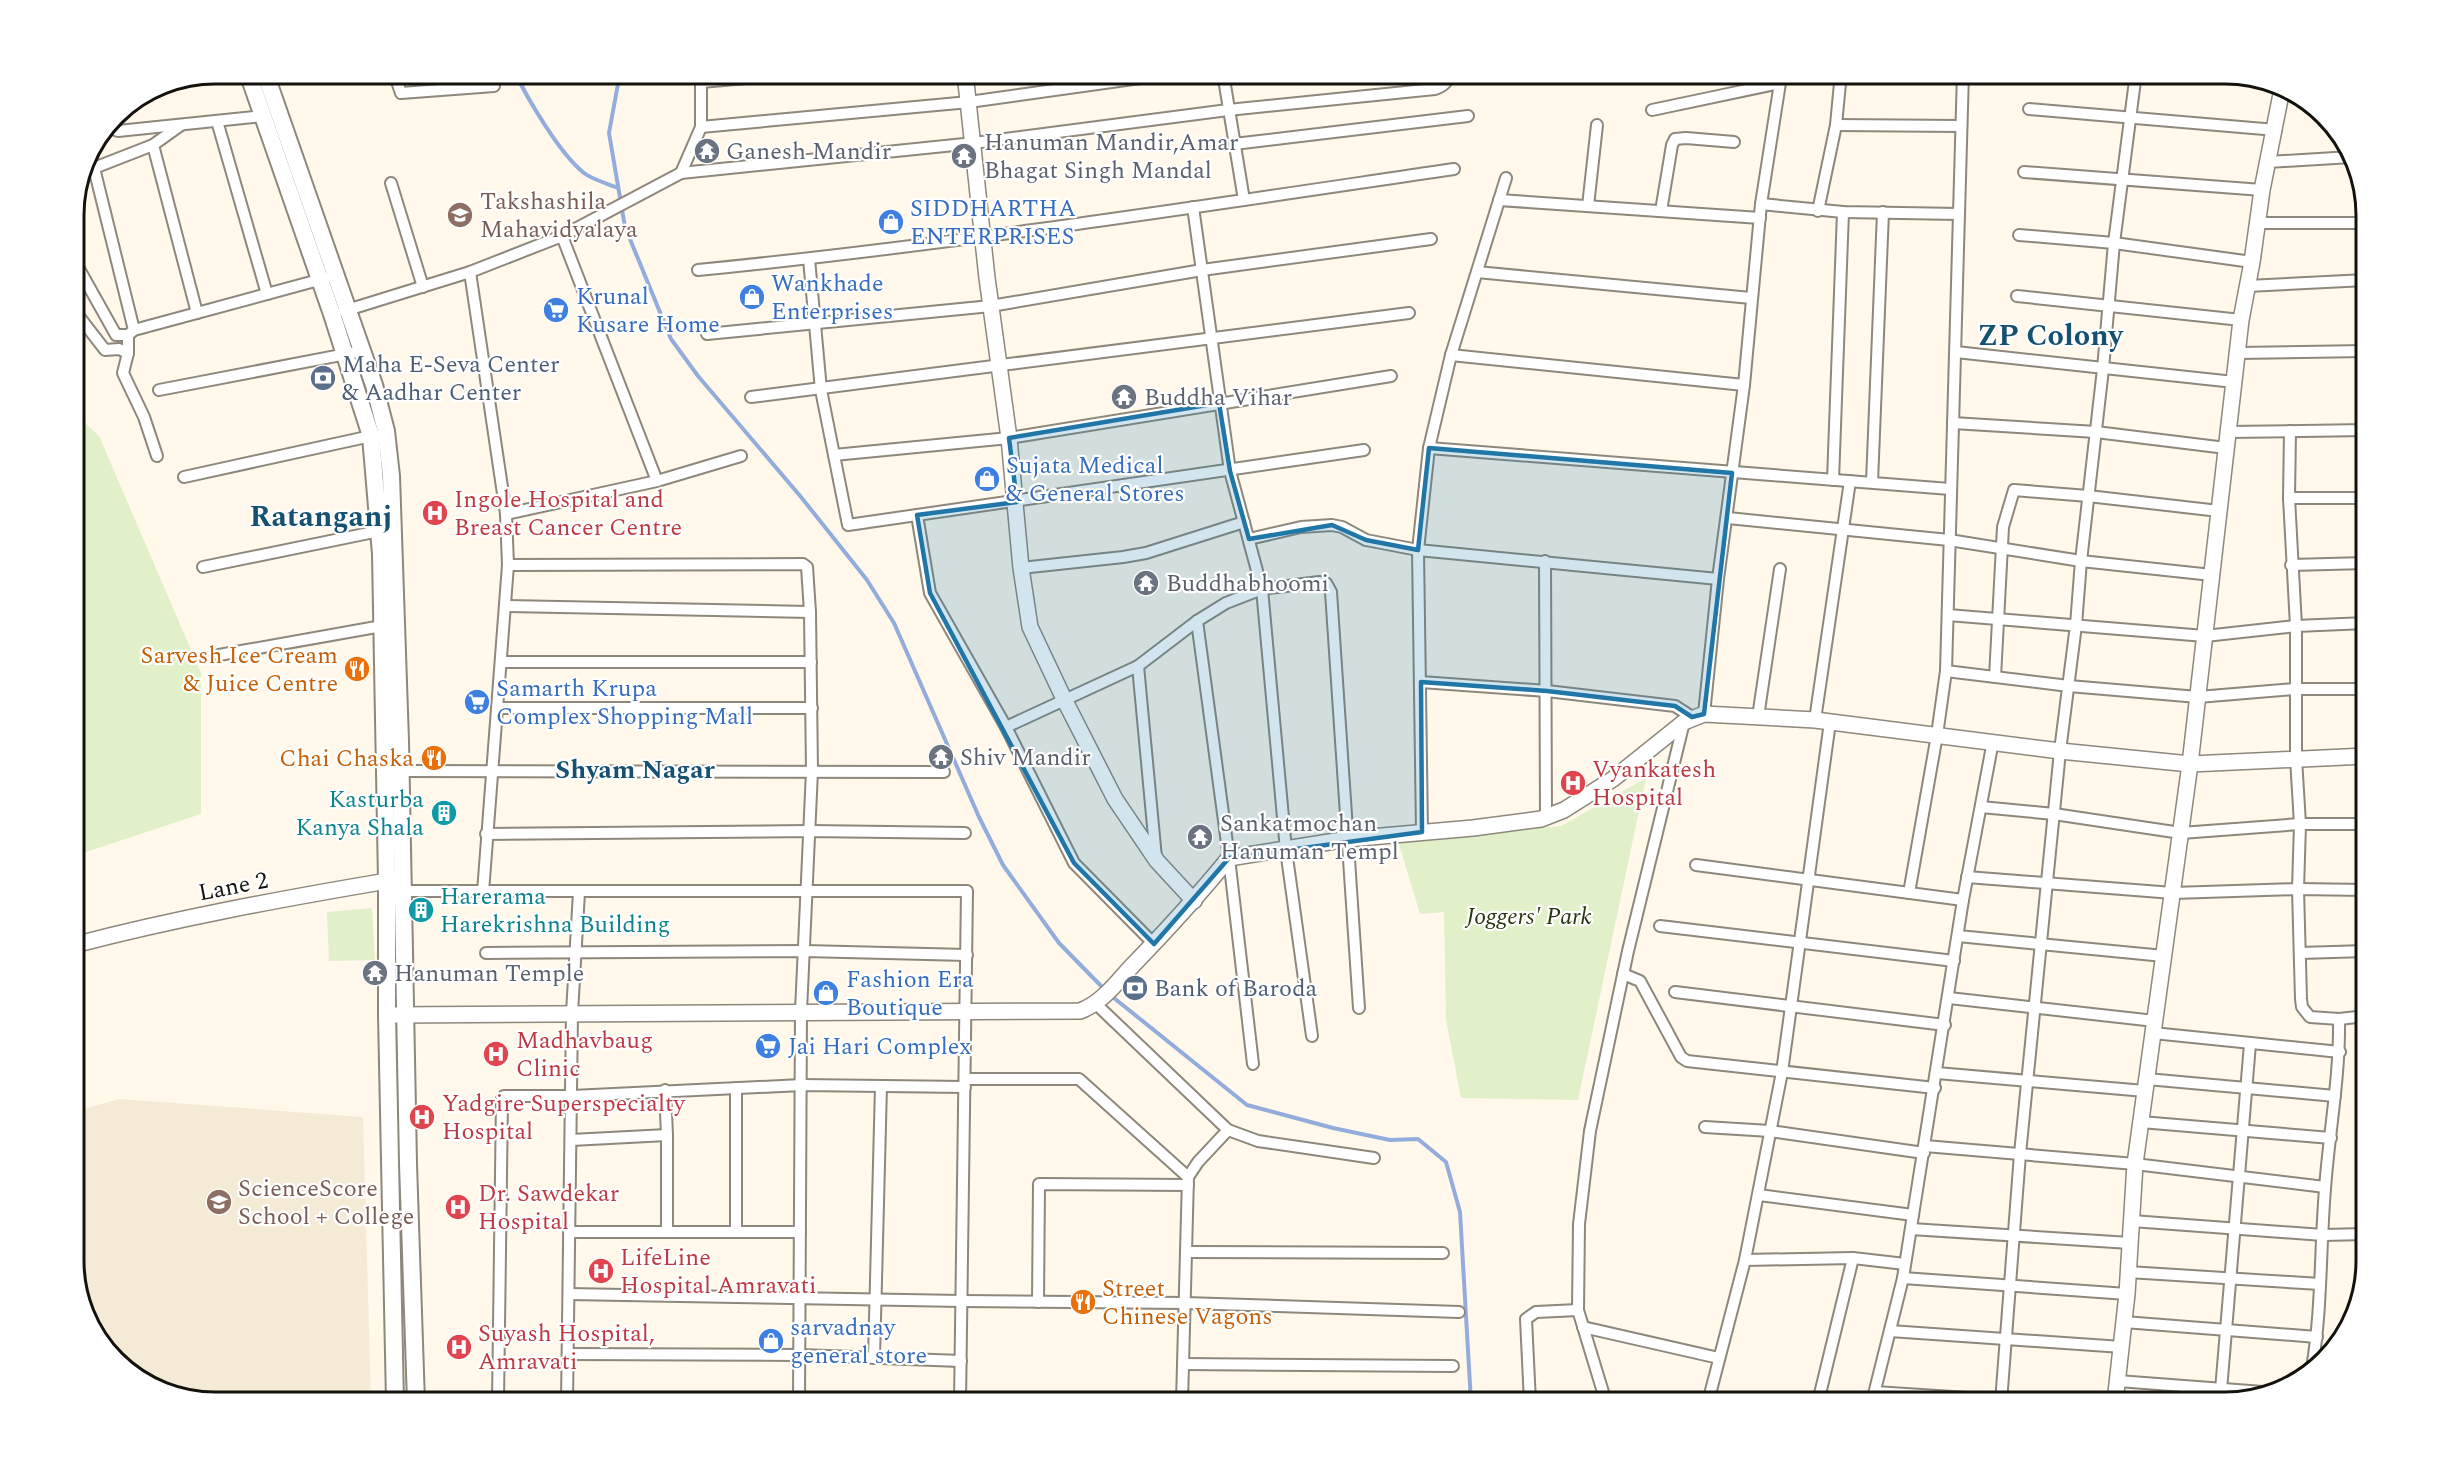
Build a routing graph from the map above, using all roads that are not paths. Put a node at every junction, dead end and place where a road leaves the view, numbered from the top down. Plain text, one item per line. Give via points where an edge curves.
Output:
1 (252, 84) edge
2 (268, 84) edge
3 (397, 84) edge
4 (448, 84) edge
5 (701, 84) edge
6 (966, 84) edge
7 (1102, 84) edge
8 (1224, 84) edge
9 (1444, 84) edge
10 (1756, 84) edge
11 (1779, 84) edge
12 (1840, 84) edge
13 (1963, 84) edge
14 (2135, 84) edge
15 (494, 86) dead end
16 (450, 89) junction
17 (2281, 97) edge
18 (969, 102) junction
19 (2029, 109) dead end
20 (1228, 110) junction
21 (1652, 110) dead end
22 (263, 116) junction
23 (1468, 116) dead end
24 (2130, 116) junction
25 (217, 121) junction
26 (1597, 125) dead end
27 (1836, 125) junction
28 (181, 126) junction
29 (1961, 126) junction
30 (700, 127) junction
31 (115, 130) edge
32 (2276, 130) junction
33 (1734, 142) dead end
34 (974, 143) junction
35 (1234, 144) junction
36 (153, 145) junction
37 (2343, 157) edge
38 (2268, 162) junction
39 (94, 165) edge
40 (1454, 169) dead end
41 (2024, 172) dead end
42 (681, 173) junction
43 (90, 175) edge
44 (1506, 178) dead end
45 (2123, 178) junction
46 (392, 183) dead end
47 (2262, 190) junction
48 (1244, 200) junction
49 (1499, 200) junction
50 (1761, 204) junction
51 (1588, 206) junction
52 (1193, 207) junction
53 (1661, 211) junction
54 (1818, 211) junction
55 (1843, 212) junction
56 (1883, 212) junction
57 (1959, 214) junction
58 (1760, 218) junction
59 (2258, 223) junction
60 (2356, 224) edge
61 (2019, 235) dead end
62 (562, 236) junction
63 (983, 236) junction
64 (1431, 239) dead end
65 (2114, 243) junction
66 (809, 259) junction
67 (2252, 262) junction
68 (698, 270) dead end
69 (1202, 270) junction
70 (1477, 272) junction
71 (470, 273) junction
72 (84, 278) edge
73 (327, 278) junction
74 (2356, 281) edge
75 (2247, 286) junction
76 (423, 287) junction
77 (267, 294) junction
78 (2017, 296) dead end
79 (1751, 298) junction
80 (2109, 305) junction
81 (991, 306) junction
82 (339, 312) junction
83 (197, 313) junction
84 (1409, 313) dead end
85 (2241, 320) junction
86 (84, 323) edge
87 (815, 325) junction
88 (131, 332) junction
89 (707, 334) dead end
90 (1211, 338) junction
91 (362, 351) junction
92 (2356, 351) edge
93 (1956, 352) junction
94 (128, 353) junction
95 (2237, 353) junction
96 (345, 355) junction
97 (1451, 355) junction
98 (999, 367) junction
99 (2103, 369) junction
100 (1390, 376) dead end
101 (2234, 382) junction
102 (1744, 385) junction
103 (159, 390) dead end
104 (821, 390) junction
105 (751, 397) dead end
106 (1219, 404) junction
107 (1953, 423) junction
108 (2356, 430) edge
109 (2289, 431) junction
110 (2096, 432) junction
111 (2228, 432) junction
112 (371, 436) junction
113 (1010, 438) junction
114 (1428, 448) junction
115 (2226, 448) junction
116 (1364, 450) dead end
117 (834, 455) junction
118 (157, 456) dead end
119 (741, 456) dead end
120 (1230, 471) junction
121 (1732, 473) junction
122 (184, 477) dead end
123 (1833, 480) junction
124 (1850, 480) junction
125 (657, 481) junction
126 (1872, 482) junction
127 (1950, 489) junction
128 (2088, 496) junction
129 (2289, 498) junction
130 (2356, 498) edge
131 (1017, 502) junction
132 (2219, 511) junction
133 (506, 514) junction
134 (917, 515) junction
135 (1728, 518) junction
136 (1244, 522) junction
137 (1842, 529) junction
138 (379, 531) junction
139 (1249, 539) junction
140 (1949, 540) junction
141 (2002, 548) junction
142 (1418, 550) junction
143 (1545, 561) junction
144 (2081, 561) junction
145 (2356, 563) edge
146 (508, 565) junction
147 (2291, 565) junction
148 (203, 567) dead end
149 (1021, 568) junction
150 (1780, 569) dead end
151 (2212, 575) junction
152 (1718, 579) junction
153 (1262, 590) junction
154 (505, 606) junction
155 (810, 612) junction
156 (1948, 615) junction
157 (1998, 619) junction
158 (1197, 621) junction
159 (2356, 623) edge
160 (2076, 625) junction
161 (382, 626) junction
162 (2296, 626) junction
163 (2205, 636) junction
164 (219, 654) dead end
165 (502, 662) junction
166 (811, 662) junction
167 (1138, 666) junction
168 (1946, 670) junction
169 (1995, 677) junction
170 (1420, 682) junction
171 (2069, 686) junction
172 (2294, 689) junction
173 (2356, 689) edge
174 (1547, 691) junction
175 (2198, 697) junction
176 (1064, 699) junction
177 (498, 708) junction
178 (812, 708) junction
179 (1758, 717) junction
180 (1693, 718) junction
181 (1822, 721) junction
182 (1006, 727) junction
183 (1937, 735) junction
184 (1993, 741) junction
185 (2060, 751) junction
186 (2356, 756) edge
187 (2296, 758) junction
188 (2190, 764) junction
189 (493, 770) junction
190 (400, 771) junction
191 (812, 771) junction
192 (944, 772) dead end
193 (1981, 807) junction
194 (2054, 814) junction
195 (1546, 816) junction
196 (2300, 824) junction
197 (2356, 824) edge
198 (810, 831) junction
199 (1422, 832) junction
200 (965, 833) dead end
201 (2181, 833) junction
202 (486, 834) junction
203 (1348, 839) junction
204 (1286, 850) junction
205 (1229, 858) junction
206 (1157, 861) junction
207 (1696, 865) dead end
208 (1967, 877) junction
209 (1808, 878) junction
210 (2047, 883) junction
211 (398, 885) junction
212 (2298, 889) junction
213 (2356, 890) edge
214 (579, 891) junction
215 (808, 891) junction
216 (483, 892) junction
217 (1909, 893) junction
218 (2173, 893) junction
219 (1963, 900) junction
220 (1194, 901) junction
221 (1660, 926) dead end
222 (1958, 936) junction
223 (1800, 941) junction
224 (84, 942) edge
225 (1154, 944) junction
226 (2041, 944) junction
227 (805, 951) junction
228 (2356, 951) edge
229 (486, 953) dead end
230 (575, 953) junction
231 (2300, 953) junction
232 (967, 955) junction
233 (2164, 956) junction
234 (1954, 961) junction
235 (1623, 974) junction
236 (1675, 992) dead end
237 (1949, 998) junction
238 (1099, 1001) junction
239 (2035, 1006) junction
240 (1791, 1007) junction
241 (1359, 1008) dead end
242 (801, 1011) junction
243 (966, 1011) junction
244 (572, 1013) junction
245 (387, 1015) junction
246 (405, 1015) junction
247 (2356, 1017) edge
248 (2339, 1020) junction
249 (1945, 1025) junction
250 (2154, 1027) junction
251 (1312, 1036) dead end
252 (2250, 1044) junction
253 (2340, 1052) junction
254 (1252, 1064) dead end
255 (1782, 1072) junction
256 (1937, 1073) junction
257 (2027, 1081) junction
258 (965, 1083) junction
259 (802, 1084) junction
260 (2146, 1085) junction
261 (881, 1086) junction
262 (736, 1088) junction
263 (1935, 1088) junction
264 (2247, 1088) junction
265 (664, 1090) junction
266 (572, 1096) junction
267 (2335, 1096) junction
268 (2141, 1122) junction
269 (1705, 1127) dead end
270 (1228, 1130) junction
271 (1770, 1131) junction
272 (2242, 1131) junction
273 (667, 1135) junction
274 (2331, 1138) junction
275 (571, 1140) junction
276 (1924, 1149) junction
277 (2020, 1154) junction
278 (1374, 1158) dead end
279 (2136, 1164) junction
280 (2237, 1176) junction
281 (1188, 1181) junction
282 (2325, 1187) junction
283 (1759, 1195) junction
284 (1913, 1215) junction
285 (2132, 1221) junction
286 (2233, 1228) junction
287 (1911, 1229) junction
288 (569, 1232) junction
289 (667, 1232) junction
290 (736, 1232) junction
291 (800, 1232) junction
292 (2356, 1234) edge
293 (2323, 1235) junction
294 (2013, 1236) junction
295 (2130, 1243) junction
296 (1186, 1252) junction
297 (1443, 1253) dead end
298 (1853, 1258) junction
299 (1745, 1260) junction
300 (1905, 1264) junction
301 (2128, 1272) junction
302 (1903, 1278) junction
303 (2229, 1278) junction
304 (2320, 1284) junction
305 (2009, 1286) junction
306 (569, 1294) junction
307 (2127, 1294) junction
308 (800, 1299) junction
309 (875, 1300) junction
310 (962, 1301) junction
311 (1038, 1302) junction
312 (1185, 1303) junction
313 (1578, 1310) junction
314 (1460, 1312) dead end
315 (2124, 1322) junction
316 (1583, 1327) junction
317 (1890, 1330) junction
318 (2225, 1330) junction
319 (2317, 1337) junction
320 (2006, 1338) junction
321 (2122, 1347) junction
322 (568, 1354) junction
323 (800, 1355) junction
324 (874, 1358) junction
325 (1719, 1358) junction
326 (2314, 1358) edge
327 (961, 1361) junction
328 (1183, 1364) junction
329 (1453, 1366) dead end
330 (2118, 1381) junction
331 (2222, 1389) junction
332 (2244, 1391) edge
333 (395, 1392) edge
334 (416, 1392) edge
335 (498, 1392) edge
336 (567, 1392) edge
337 (800, 1392) edge
338 (960, 1392) edge
339 (1182, 1392) edge
340 (1530, 1392) edge
341 (1602, 1392) edge
342 (1710, 1392) edge
343 (1820, 1392) edge
344 (1875, 1392) edge
345 (2002, 1392) edge
346 (2116, 1392) edge
347 (2222, 1392) edge

1 - 22 main road
2 - 73 main road
3 - 16 street via 400,93
4 - 16 street
5 - 30 street
6 - 18 street
7 - 18 street
8 - 20 street
9 - 20 street via 1435,89
10 - 21 street
11 - 50 street
12 - 27 street
13 - 29 street
14 - 24 street
15 - 16 street
17 - 32 street
18 - 30 street
18 - 34 street
19 - 24 street
20 - 34 street
20 - 35 street
22 - 25 street
22 - 73 main road
23 - 35 street
24 - 32 street
24 - 45 street
25 - 28 street
25 - 77 street
26 - 51 street
27 - 29 street
27 - 54 street
28 - 31 street
28 - 36 street
29 - 57 street
30 - 42 street
32 - 38 street
33 - 53 street via 1675,139
34 - 42 street
34 - 63 street
35 - 48 street
36 - 39 street
36 - 83 street
37 - 38 street
38 - 47 street
40 - 48 street
41 - 45 street
42 - 62 street
43 - 88 street
44 - 49 street
45 - 47 street
45 - 65 street
46 - 76 street
47 - 59 street
48 - 52 street
49 - 51 street
49 - 70 street
50 - 54 street
50 - 58 street
51 - 53 street
52 - 63 street
52 - 69 street
53 - 58 street
54 - 55 street
55 - 56 street
55 - 123 street
56 - 57 street
56 - 126 street
57 - 93 street
58 - 79 street
59 - 60 street
59 - 67 street
61 - 65 street
62 - 71 street
62 - 125 street
63 - 66 street
63 - 81 street
64 - 69 street
65 - 67 street
65 - 80 street
66 - 68 street
66 - 87 street
67 - 75 street
69 - 81 street
69 - 90 street
70 - 79 street
70 - 97 street
71 - 76 street
71 - 133 street
72 - 88 street via 116,335
73 - 77 street
73 - 82 main road
74 - 75 street
75 - 85 street
76 - 82 street
77 - 83 street
78 - 80 street
79 - 102 street
80 - 85 street
80 - 99 street
81 - 87 street
81 - 98 street
82 - 91 main road
82 - 96 main road
83 - 88 street
84 - 90 street
85 - 95 street
86 - 94 street via 104,349
87 - 89 street
87 - 104 street
88 - 94 street
90 - 98 street
90 - 106 street
91 - 96 street
91 - 190 main road via 386,431 391,476
92 - 95 street
93 - 99 street
93 - 107 street
94 - 118 street via 123,368 125,379
95 - 101 street
96 - 103 street
96 - 112 main road
97 - 102 street
97 - 114 street
98 - 104 street
98 - 113 street
99 - 101 street
99 - 110 street
100 - 106 street
101 - 111 street
102 - 121 street
104 - 105 street
104 - 117 street
106 - 113 street
106 - 120 street
107 - 110 street
107 - 127 street
108 - 109 street
109 - 111 street
109 - 129 street
110 - 115 street
110 - 128 street
111 - 115 street
112 - 122 street
112 - 138 main road
113 - 117 street
113 - 131 street
114 - 121 street
114 - 142 street
115 - 132 street
116 - 120 street
117 - 134 street via 848,525
119 - 125 street
120 - 131 street
120 - 136 street
121 - 123 street
121 - 135 street
123 - 124 street
124 - 126 street
124 - 137 street
125 - 133 street
126 - 127 street
127 - 140 street
128 - 132 street
128 - 141 street via 2014,490 2003,527
128 - 144 street
129 - 130 street
129 - 147 street
131 - 134 street
131 - 149 street
132 - 151 street
133 - 146 street
134 - 182 street via 930,593
135 - 137 street
135 - 152 street
136 - 139 street
136 - 149 street via 1134,555
137 - 140 street
137 - 181 street
138 - 148 street
138 - 161 main road
139 - 142 street via 1301,527 1332,525 1366,540
139 - 153 street
140 - 141 street
140 - 156 street
141 - 144 street
141 - 157 street
142 - 143 street
142 - 170 street
143 - 152 street
143 - 174 street
144 - 151 street
144 - 160 street
145 - 147 street
146 - 154 street
146 - 155 street via 803,564 809,573
147 - 162 street
149 - 176 street via 1030,627
150 - 179 street
151 - 163 street
152 - 180 street
153 - 158 street via 1226,603
153 - 203 street via 1320,582 1330,587
153 - 204 street
154 - 155 street
154 - 165 street
155 - 166 street
156 - 157 street
156 - 168 street
157 - 160 street
157 - 169 street
158 - 167 street
158 - 205 street
159 - 162 street
160 - 163 street
160 - 171 street
161 - 164 street
161 - 211 main road
162 - 163 street
162 - 172 street
163 - 175 street
165 - 166 street
165 - 177 street
166 - 178 street
167 - 176 street
167 - 206 street
168 - 169 street
168 - 183 street
169 - 171 street
170 - 174 street
170 - 199 street
171 - 175 street
171 - 185 street
172 - 173 street
172 - 175 street
172 - 187 street
174 - 180 street via 1675,706
174 - 195 street
175 - 188 street
176 - 182 street
176 - 206 street via 1115,799
177 - 178 street
177 - 189 street
178 - 191 street
179 - 180 street
179 - 181 street
180 - 195 street via 1613,779 1564,810
180 - 235 street
181 - 183 street
181 - 209 street
182 - 225 street via 1074,863
183 - 184 street
183 - 217 street
184 - 185 street
184 - 193 street
185 - 188 street
185 - 194 street
186 - 187 street
187 - 188 street
187 - 196 street
188 - 201 street
189 - 190 street
189 - 191 street
189 - 202 street
190 - 211 main road
191 - 192 street
191 - 198 street
193 - 194 street
193 - 208 street
194 - 201 street
194 - 210 street
195 - 199 street
196 - 197 street
196 - 201 street
196 - 212 street
198 - 200 street
198 - 202 street
198 - 215 street
199 - 203 street
201 - 218 street
202 - 216 street
203 - 204 street
203 - 241 street
204 - 205 street
204 - 251 street
205 - 220 street
205 - 254 street
206 - 220 street
207 - 209 street
208 - 210 street
208 - 219 street
209 - 217 street
209 - 223 street
210 - 218 street
210 - 226 street
211 - 216 street
211 - 224 street, Lane 2 via 235,908
211 - 245 main road
211 - 246 main road
212 - 213 street
212 - 218 street
212 - 231 street
214 - 215 street
214 - 216 street
214 - 230 street
215 - 227 street
215 - 232 street via 968,891
217 - 219 street
218 - 233 street
219 - 222 street
220 - 225 street
221 - 223 street
222 - 226 street
222 - 234 street
223 - 234 street
223 - 240 street
225 - 238 street
226 - 233 street
226 - 239 street
227 - 230 street
227 - 232 street
227 - 242 street
228 - 231 street
229 - 230 street
230 - 244 street
231 - 248 street via 2305,1013
232 - 243 street
233 - 250 street
234 - 237 street
235 - 255 street via 1640,981 1681,1057 1694,1063
235 - 313 street via 1590,1131 1579,1224
236 - 240 street
237 - 239 street
237 - 249 street
238 - 243 street via 1080,1011
238 - 270 street
239 - 250 street
239 - 257 street
240 - 249 street
240 - 255 street
242 - 243 street
242 - 244 street
242 - 259 street
243 - 258 street
244 - 246 street
244 - 266 street
245 - 246 street
245 - 333 main road
246 - 334 main road
247 - 248 street
248 - 253 street
249 - 256 street
250 - 252 street
250 - 260 street
252 - 253 street
252 - 264 street
253 - 267 street
255 - 263 street
255 - 271 street
256 - 257 street
256 - 263 street
257 - 260 street
257 - 277 street
258 - 261 street
258 - 281 street via 1079,1079
258 - 310 street
259 - 261 street
259 - 262 street
259 - 291 street
260 - 264 street
260 - 268 street
261 - 309 street
262 - 265 street
262 - 290 street
263 - 276 street
264 - 267 street
264 - 272 street
265 - 266 street
265 - 273 street
266 - 275 street
266 - 335 street via 502,1099
267 - 274 street
268 - 272 street
268 - 279 street
269 - 271 street
270 - 278 street via 1257,1142
270 - 281 street via 1198,1162
271 - 276 street
271 - 283 street
272 - 274 street
272 - 280 street
273 - 275 street
273 - 289 street
274 - 282 street
275 - 288 street
276 - 277 street
276 - 284 street
277 - 279 street
277 - 294 street
279 - 280 street
279 - 285 street
280 - 282 street
280 - 286 street
281 - 296 street
281 - 311 street via 1039,1184
282 - 293 street
283 - 284 street
283 - 299 street
284 - 287 street
285 - 286 street
285 - 295 street
286 - 293 street
286 - 303 street
287 - 294 street
287 - 300 street
288 - 289 street
288 - 306 street
289 - 290 street
290 - 291 street
291 - 308 street
292 - 293 street
293 - 304 street
294 - 295 street
294 - 305 street
295 - 301 street
296 - 297 street
296 - 312 street
298 - 299 street
298 - 300 street
298 - 343 street
299 - 325 street
300 - 302 street
301 - 303 street
301 - 307 street
302 - 305 street
302 - 317 street
303 - 304 street
303 - 318 street
304 - 319 street
305 - 307 street
305 - 320 street
306 - 308 street
306 - 322 street
307 - 315 street
308 - 309 street
308 - 323 street
309 - 310 street
309 - 324 street
310 - 311 street
310 - 327 street
311 - 312 street
312 - 314 street
312 - 328 street
313 - 316 street
313 - 340 street via 1536,1312 1526,1319
315 - 318 street
315 - 321 street
316 - 325 street
316 - 341 street
317 - 320 street
317 - 344 street
318 - 319 street
318 - 331 street
319 - 326 street
320 - 321 street
320 - 345 street
321 - 330 street
322 - 323 street
322 - 336 street
323 - 324 street
323 - 337 street
324 - 327 street
325 - 342 street
327 - 338 street
328 - 329 street
328 - 339 street
330 - 331 street
330 - 346 street
331 - 332 street
331 - 347 street

